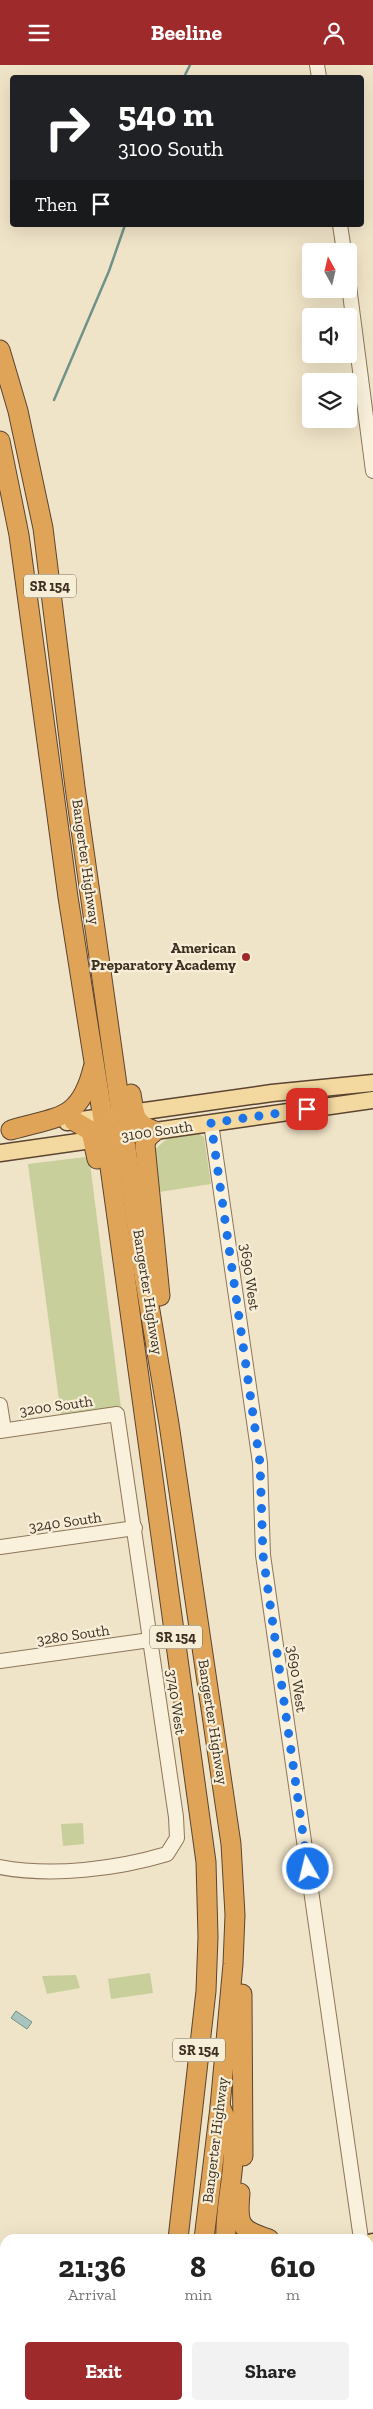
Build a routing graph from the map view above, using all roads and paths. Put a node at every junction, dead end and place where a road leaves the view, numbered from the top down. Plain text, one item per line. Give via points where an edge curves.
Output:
1 (340, 227) edge
2 (343, 243) edge
3 (350, 298) edge
4 (0, 350) edge
5 (0, 441) edge
6 (373, 471) edge
7 (27, 592) junction
8 (81, 826) junction
9 (95, 1062) junction
10 (373, 1083) edge
11 (373, 1100) edge
12 (128, 1113) junction
13 (103, 1117) junction
14 (74, 1121) junction
15 (211, 1123) junction
16 (6, 1131) edge
17 (154, 1131) junction
18 (125, 1135) junction
19 (100, 1139) junction
20 (0, 1153) edge
21 (156, 1343) junction
22 (0, 1405) edge
23 (117, 1414) joint
24 (2, 1431) edge
25 (149, 1437) junction
26 (135, 1528) junction
27 (0, 1547) edge
28 (196, 1608) junction
29 (150, 1640) junction
30 (0, 1661) edge
31 (0, 1867) edge
32 (208, 1937) junction
33 (233, 1964) junction
34 (220, 2107) junction
35 (179, 2234) edge
36 (205, 2234) edge
37 (226, 2234) edge
38 (255, 2234) edge
39 (360, 2234) edge

1 - 2 street
3 - 6 street
4 - 8 highway, Bangerter Highway / SR 154 via 18,411 40,514
5 - 7 highway, Bangerter Highway / SR 154
7 - 8 highway, Bangerter Highway via 39,610 64,796
7 - 9 highway, Bangerter Highway / SR 154 via 46,745
8 - 12 highway, Bangerter Highway via 98,860
9 - 13 highway, Bangerter Highway / SR 154
9 - 16 highway via 86,1092 71,1112
10 - 12 main road, 3100 South
11 - 15 main road, 3100 South
12 - 13 main road, 3100 South
12 - 17 highway
12 - 18 highway, Bangerter Highway / SR 154
13 - 14 main road, 3100 South
13 - 19 highway, Bangerter Highway / SR 154
14 - 16 main road, 3100 South
14 - 19 highway
15 - 17 main road, 3100 South
15 - 39 street, 3690 West via 260,1463 263,1555
17 - 18 main road, 3100 South
17 - 21 highway via 145,1145 162,1325
18 - 19 main road, 3100 South
18 - 21 highway, Bangerter Highway / SR 154
19 - 20 main road, 3100 South
19 - 25 highway, Bangerter Highway / SR 154
21 - 28 highway, Bangerter Highway / SR 154
22 - 24 street
23 - 24 street, 3200 South
23 - 26 street, 3740 West
25 - 28 highway via 164,1460 183,1590
25 - 32 highway, Bangerter Highway / SR 154 via 204,1838
26 - 27 street, 3240 South
26 - 29 street, 3740 West
28 - 33 highway, Bangerter Highway / SR 154 via 230,1843
29 - 30 street, 3280 South
29 - 31 street, 3740 West via 176,1817 177,1838 167,1854 148,1860 62,1872
32 - 34 highway via 221,1967 210,2071
32 - 35 highway, Bangerter Highway / SR 154 via 206,1991
33 - 34 highway, Bangerter Highway / SR 154
33 - 38 highway via 242,1988 244,2132 238,2214 247,2231
34 - 36 highway, Bangerter Highway / SR 154
34 - 37 highway via 233,2143

